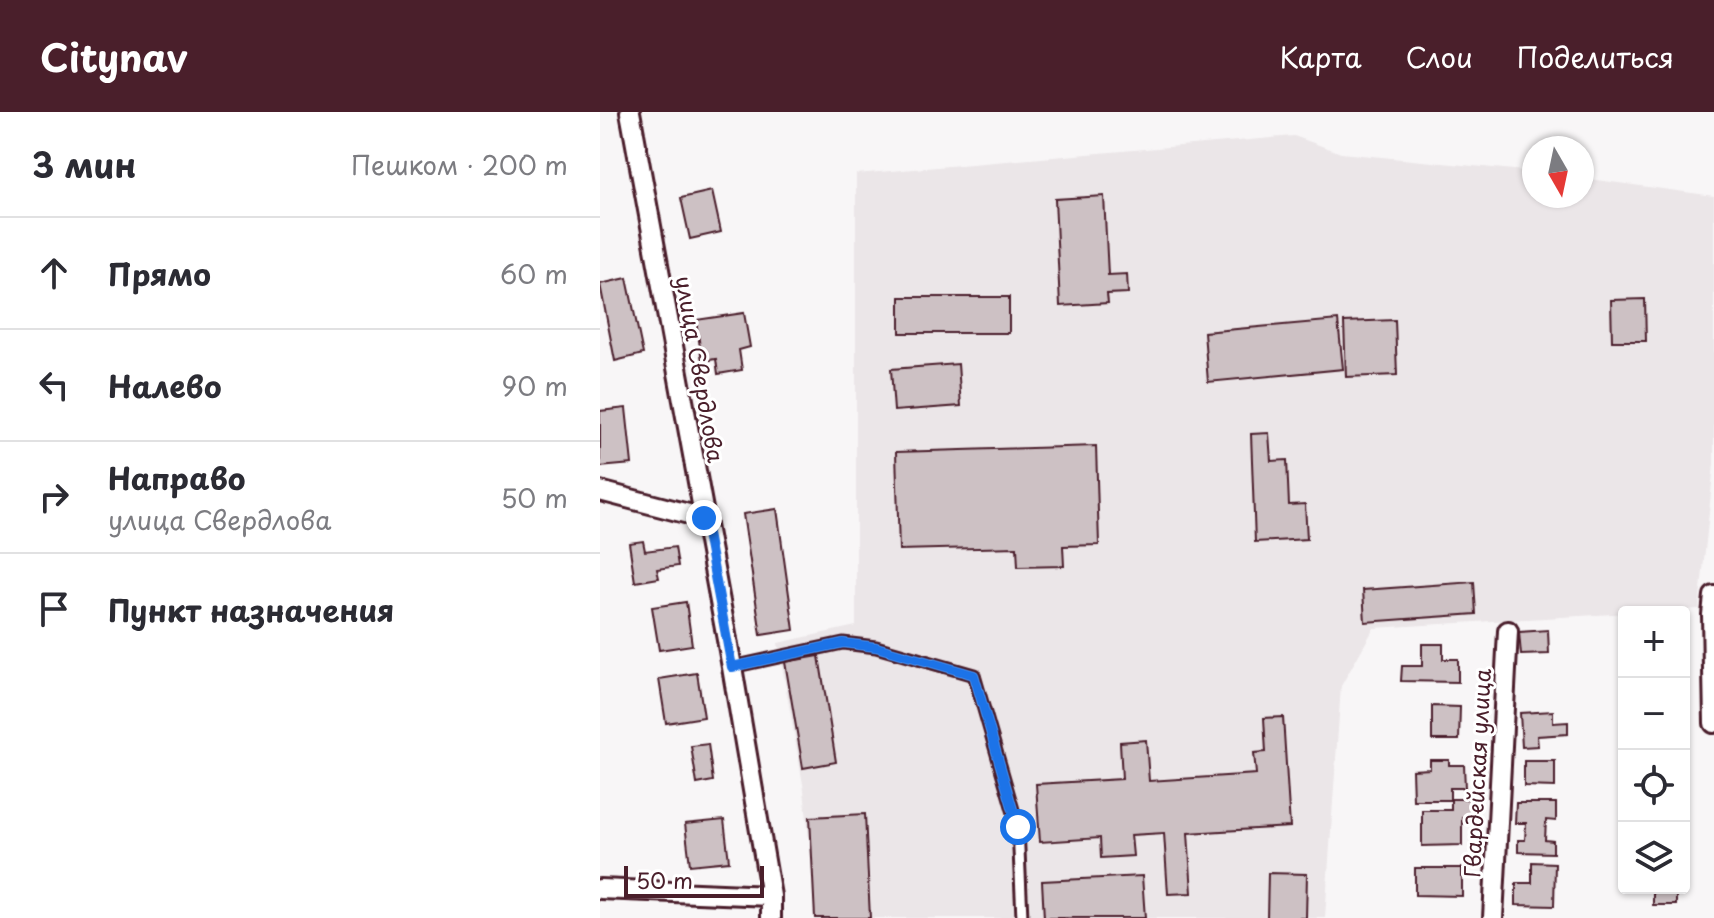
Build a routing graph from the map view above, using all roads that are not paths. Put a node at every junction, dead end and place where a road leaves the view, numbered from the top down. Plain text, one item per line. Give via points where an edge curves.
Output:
1 (630, 112) edge
2 (600, 491) edge
3 (704, 518) junction
4 (1714, 596) edge
5 (1508, 631) dead end
6 (732, 667) junction
7 (1714, 723) edge
8 (600, 889) edge
9 (771, 896) junction
10 (771, 918) edge
11 (1022, 918) edge
12 (1493, 918) edge

1 - 3 street, улица Свердлова
2 - 3 street
3 - 6 street, улица Свердлова
4 - 7 street
5 - 12 street, Гвардейская улица
6 - 9 street, улица Свердлова
6 - 11 lane via 843,643 974,675 1018,827
8 - 9 street
9 - 10 street, улица Свердлова

